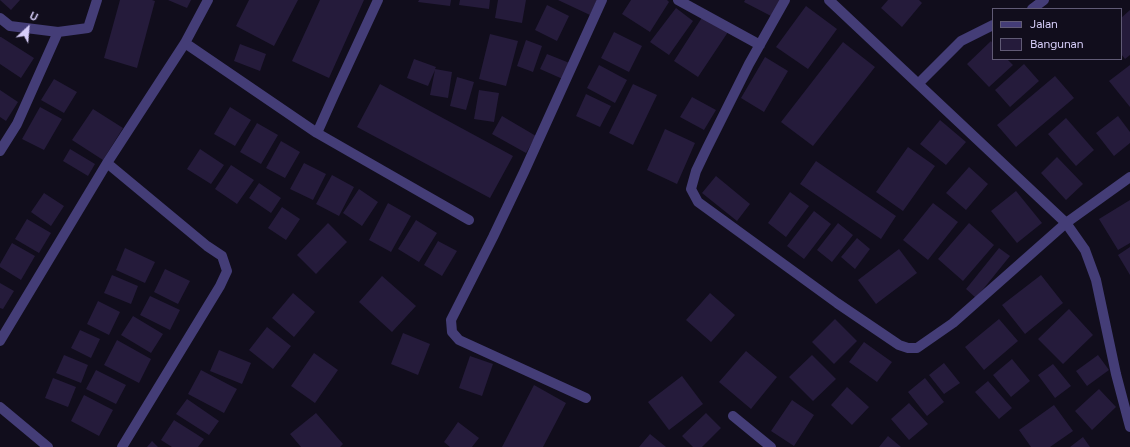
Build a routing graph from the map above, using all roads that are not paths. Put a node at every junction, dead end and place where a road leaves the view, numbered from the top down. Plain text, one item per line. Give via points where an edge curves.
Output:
1 (97, 0) edge
2 (208, 0) edge
3 (378, 0) edge
4 (602, 0) edge
5 (678, 0) edge
6 (785, 0) edge
7 (829, 0) edge
8 (1044, 0) edge
9 (1033, 8) edge
10 (0, 18) edge
11 (992, 26) edge
12 (58, 32) junction
13 (185, 43) junction
14 (760, 45) junction
15 (918, 84) junction
16 (317, 133) junction
17 (0, 151) edge
18 (107, 162) junction
19 (1130, 176) edge
20 (469, 220) dead end
21 (1066, 223) junction
22 (0, 341) edge
23 (586, 398) dead end
24 (0, 407) edge
25 (733, 416) dead end
26 (1130, 427) edge
27 (48, 447) edge
28 (122, 447) edge
29 (771, 447) edge

1 - 12 street via 88,28
2 - 13 street
3 - 16 street
4 - 23 street via 500,222 451,320 452,332 459,340
5 - 14 street
6 - 14 street
7 - 15 street
8 - 9 street
10 - 12 street via 10,26
11 - 15 street via 961,41
12 - 17 street via 17,124
13 - 16 street
13 - 18 street
14 - 21 street via 704,154 691,189 698,202 899,345 917,348 953,324
15 - 21 street
16 - 20 street
18 - 22 street
18 - 28 street via 222,256 227,271
19 - 21 street
21 - 26 street via 1085,250 1096,280
24 - 27 street
25 - 29 street

